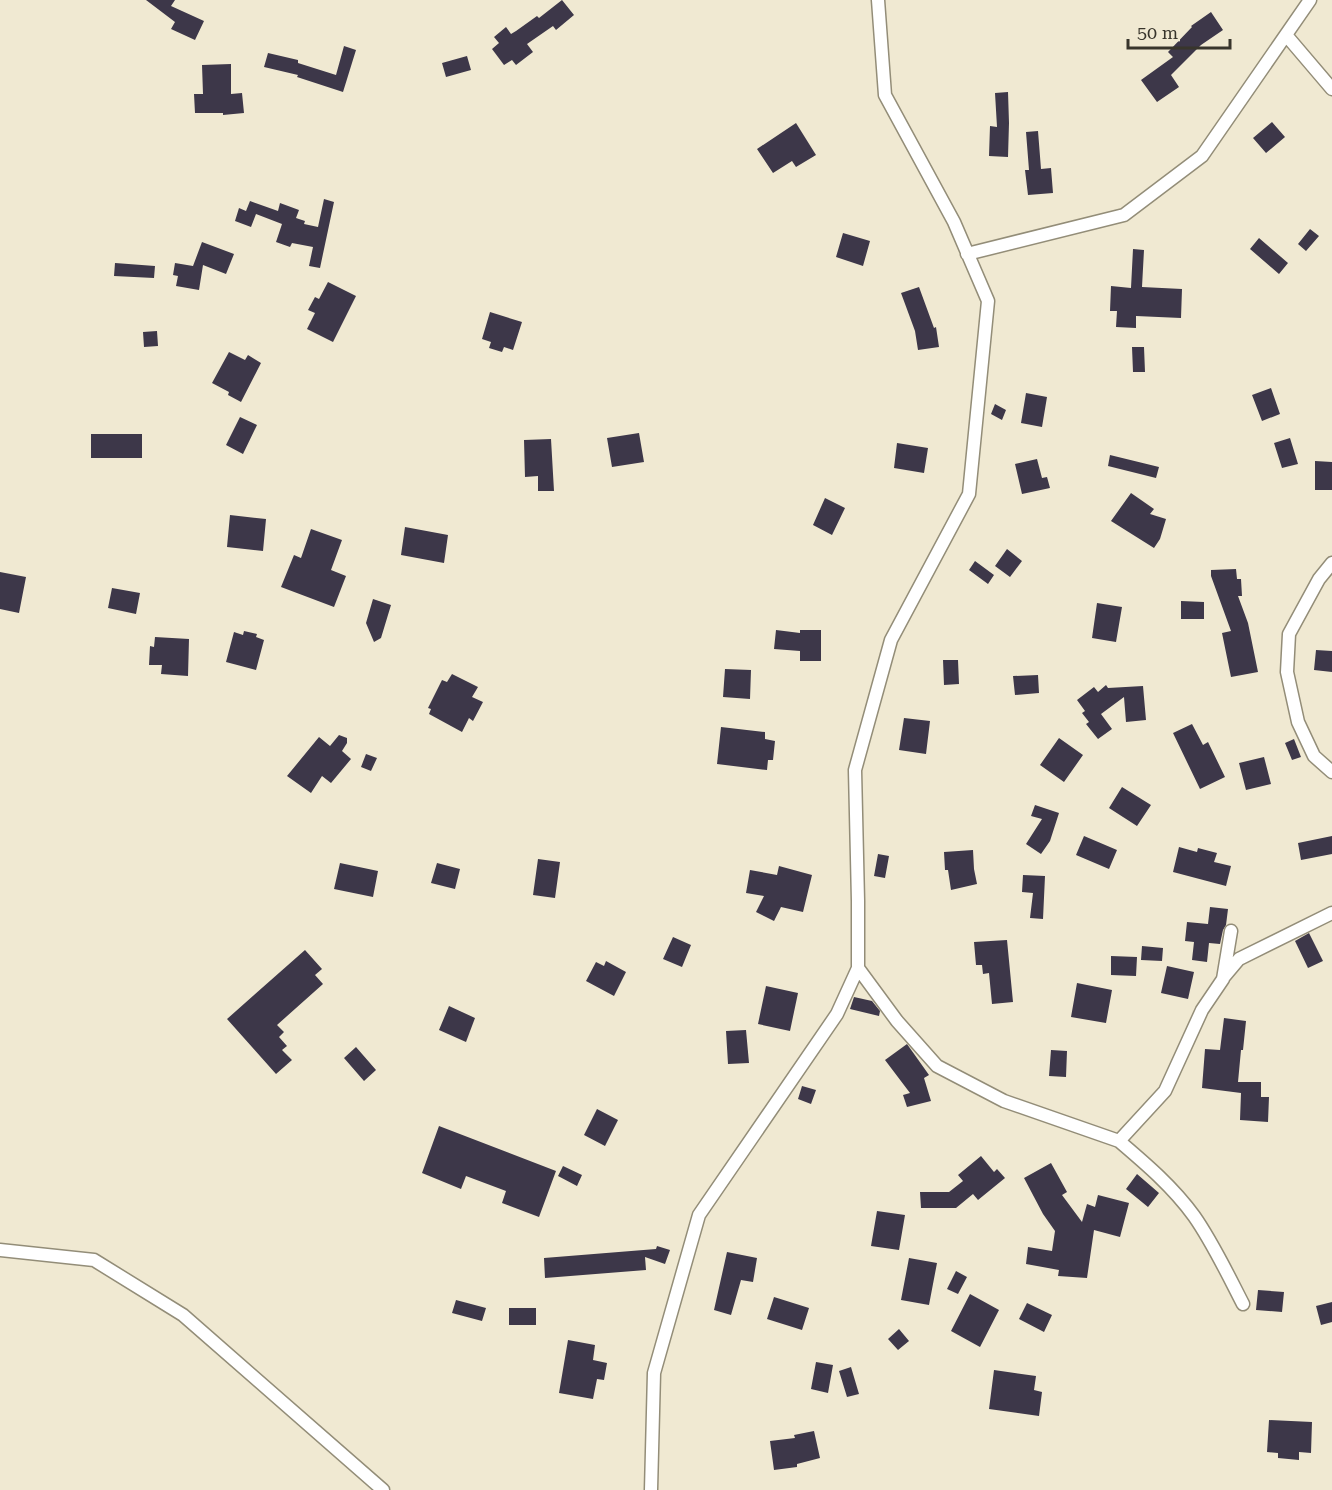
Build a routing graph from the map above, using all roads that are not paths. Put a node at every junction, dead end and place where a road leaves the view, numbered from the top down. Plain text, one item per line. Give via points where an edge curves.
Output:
1 (878, 0) edge
2 (1310, 0) edge
3 (1286, 35) junction
4 (1332, 89) edge
5 (968, 254) junction
6 (1332, 563) edge
7 (1332, 772) edge
8 (1332, 913) edge
9 (1231, 931) dead end
10 (858, 968) junction
11 (1223, 979) junction
12 (1119, 1141) junction
13 (0, 1250) edge
14 (1243, 1304) dead end
15 (383, 1490) edge
16 (651, 1490) edge

1 - 5 street via 885,95
2 - 3 street
3 - 4 street
3 - 5 street via 1202,156 1124,215
5 - 10 street via 988,301 969,494 891,640 855,770
6 - 7 street via 1289,634 1287,672 1298,722 1314,756
8 - 11 street via 1239,959
9 - 11 street
10 - 12 street via 937,1066 1004,1101
10 - 16 street via 837,1014 699,1215 654,1373
11 - 12 street via 1202,1010 1166,1090
12 - 14 street via 1194,1216
13 - 15 street via 94,1260 183,1315

